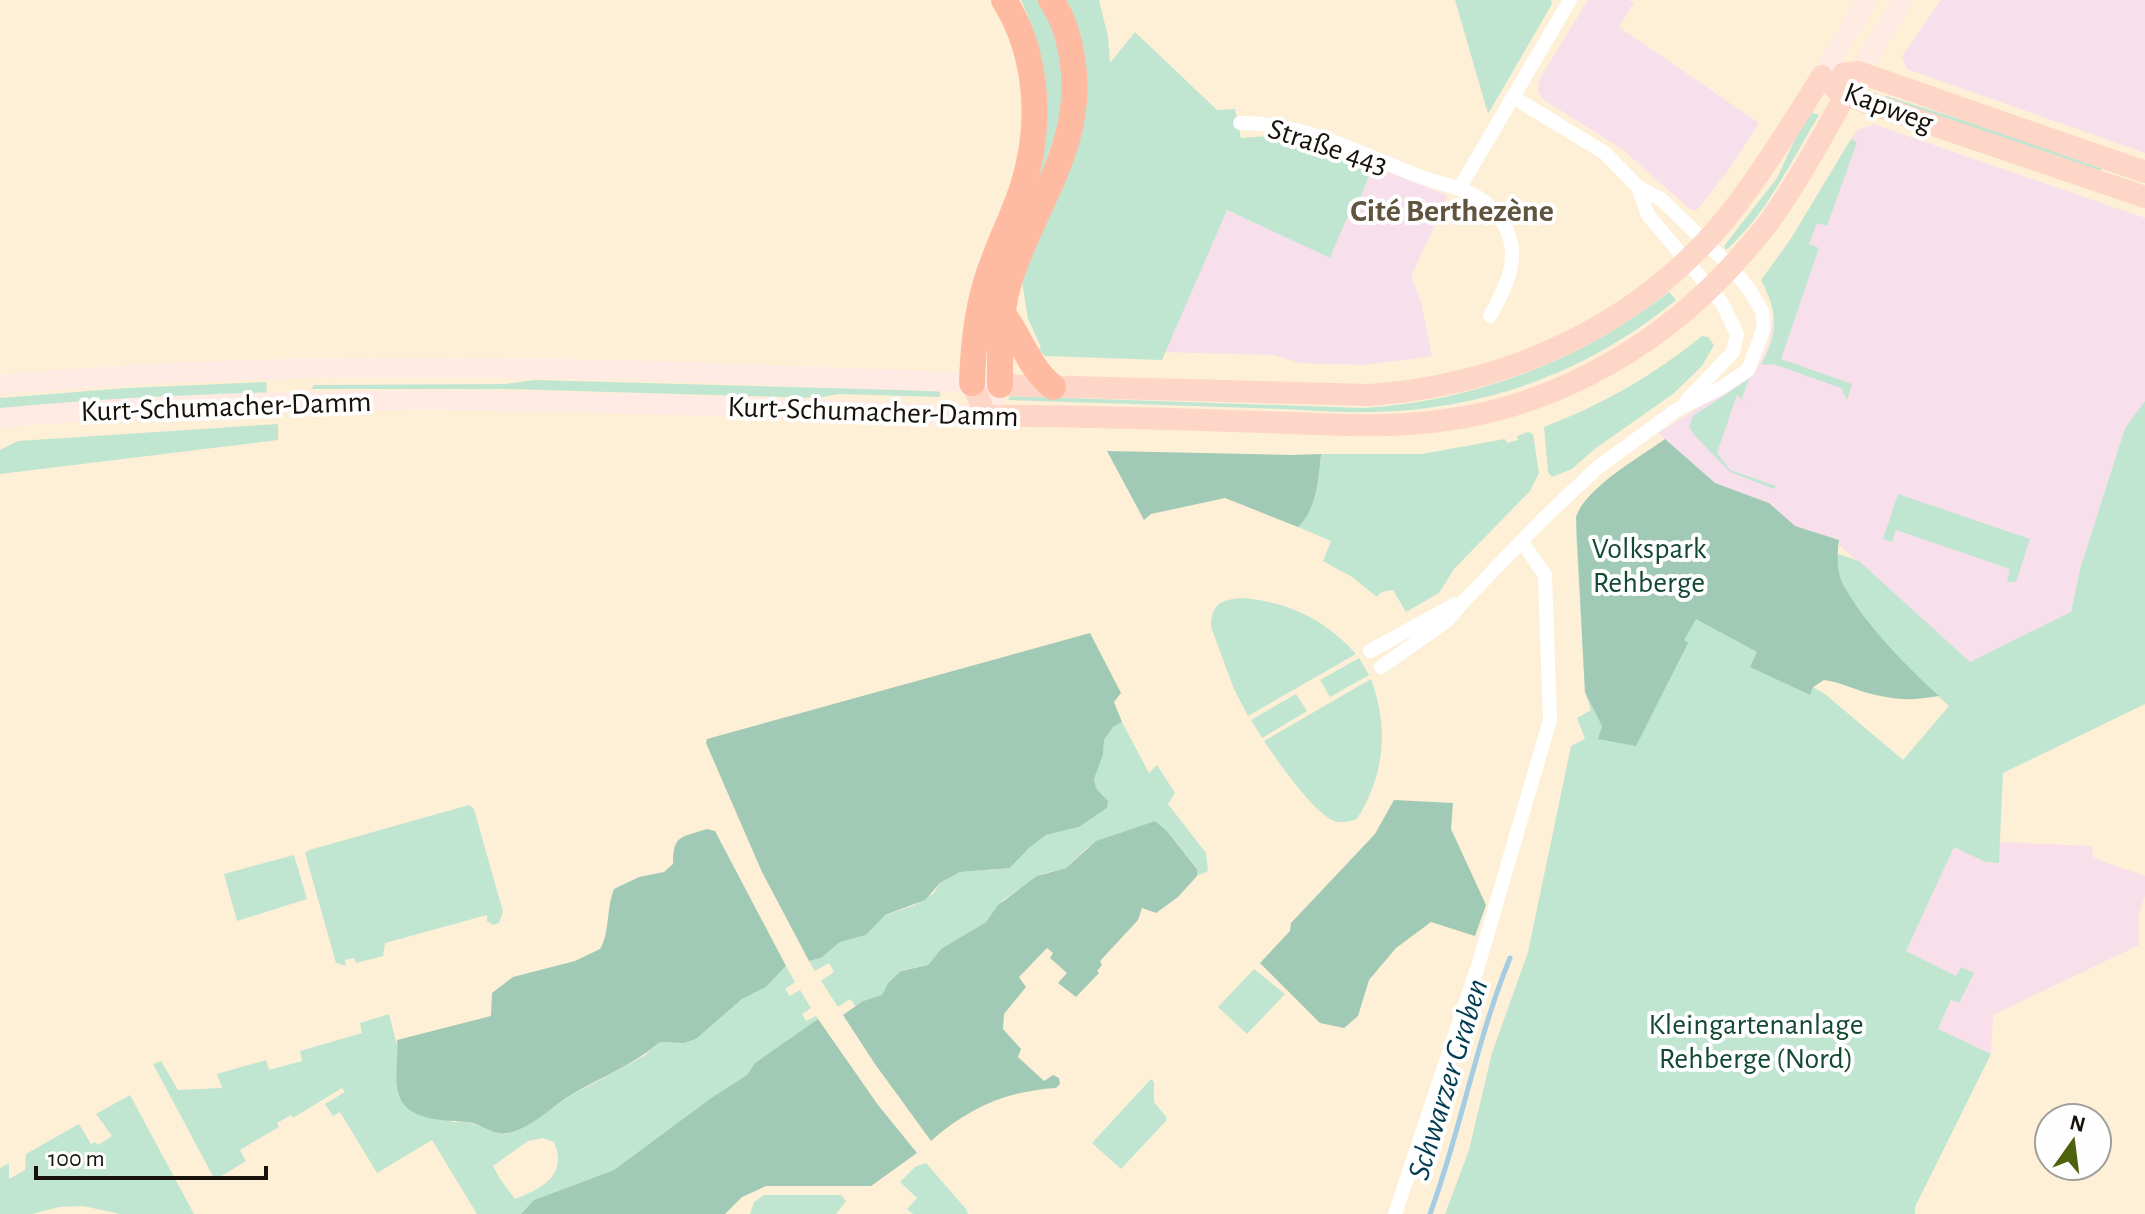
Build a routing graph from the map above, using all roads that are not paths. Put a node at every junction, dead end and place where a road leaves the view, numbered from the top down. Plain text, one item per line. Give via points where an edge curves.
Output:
1 (1004, 0) edge
2 (1051, 0) edge
3 (1570, 0) edge
4 (1867, 0) edge
5 (1904, 0) edge
6 (1858, 72) junction
7 (1822, 76) junction
8 (1845, 95) junction
9 (1513, 97) junction
10 (1240, 123) dead end
11 (2140, 170) edge
12 (1638, 187) junction
13 (1459, 189) junction
14 (2136, 194) edge
15 (1705, 241) junction
16 (1685, 261) junction
17 (1731, 267) junction
18 (1712, 289) junction
19 (1003, 314) junction
20 (1490, 316) dead end
21 (289, 367) junction
22 (972, 383) junction
23 (0, 385) edge
24 (1000, 385) junction
25 (1053, 387) junction
26 (290, 401) junction
27 (1678, 409) junction
28 (986, 416) junction
29 (0, 418) edge
30 (1522, 542) junction
31 (1464, 601) junction
32 (1370, 651) dead end
33 (1381, 667) dead end
34 (1395, 1214) edge

1 - 22 highway via 1027,52 1035,106 1029,165 985,286
2 - 19 highway via 1075,73 1071,129 1009,282
3 - 9 street
4 - 7 main road, Kurt-Schumacher-Damm
5 - 6 main road, Kurt-Schumacher-Damm
6 - 7 main road, Kapweg
6 - 8 main road, Kurt-Schumacher-Damm
6 - 11 main road, Kapweg
7 - 8 main road, Kapweg
7 - 15 main road, Kurt-Schumacher-Damm via 1740,201
8 - 14 main road, Kapweg
8 - 17 main road, Kurt-Schumacher-Damm via 1771,220
9 - 12 street via 1605,153
9 - 13 street
10 - 13 street, Straße 443 via 1297,130
11 - 14 main road
12 - 15 street via 1662,200
12 - 16 street via 1648,215
13 - 20 street, Straße 443 via 1491,209 1512,248 1504,290
15 - 16 main road, Kurt-Schumacher-Damm
15 - 17 street
16 - 18 street
16 - 25 main road, Kurt-Schumacher-Damm via 1643,298 1582,337 1510,368 1442,386 1370,395
17 - 18 main road, Kurt-Schumacher-Damm
17 - 27 street via 1762,311 1758,348 1748,370
18 - 27 street via 1737,334 1733,352
18 - 28 main road, Kurt-Schumacher-Damm via 1603,368 1544,395 1466,417 1382,426
19 - 24 highway
19 - 25 highway via 1033,366
21 - 22 main road, Kurt-Schumacher-Damm via 504,367
21 - 23 main road, Kurt-Schumacher-Damm
21 - 26 main road
22 - 24 main road, Kurt-Schumacher-Damm
22 - 28 main road
24 - 25 main road, Kurt-Schumacher-Damm
24 - 28 main road
26 - 28 main road, Kurt-Schumacher-Damm via 508,400
26 - 29 main road, Kurt-Schumacher-Damm
27 - 30 street via 1597,468
30 - 31 street
30 - 34 street via 1545,575 1550,720 1478,966
31 - 32 street
31 - 33 street via 1448,620

